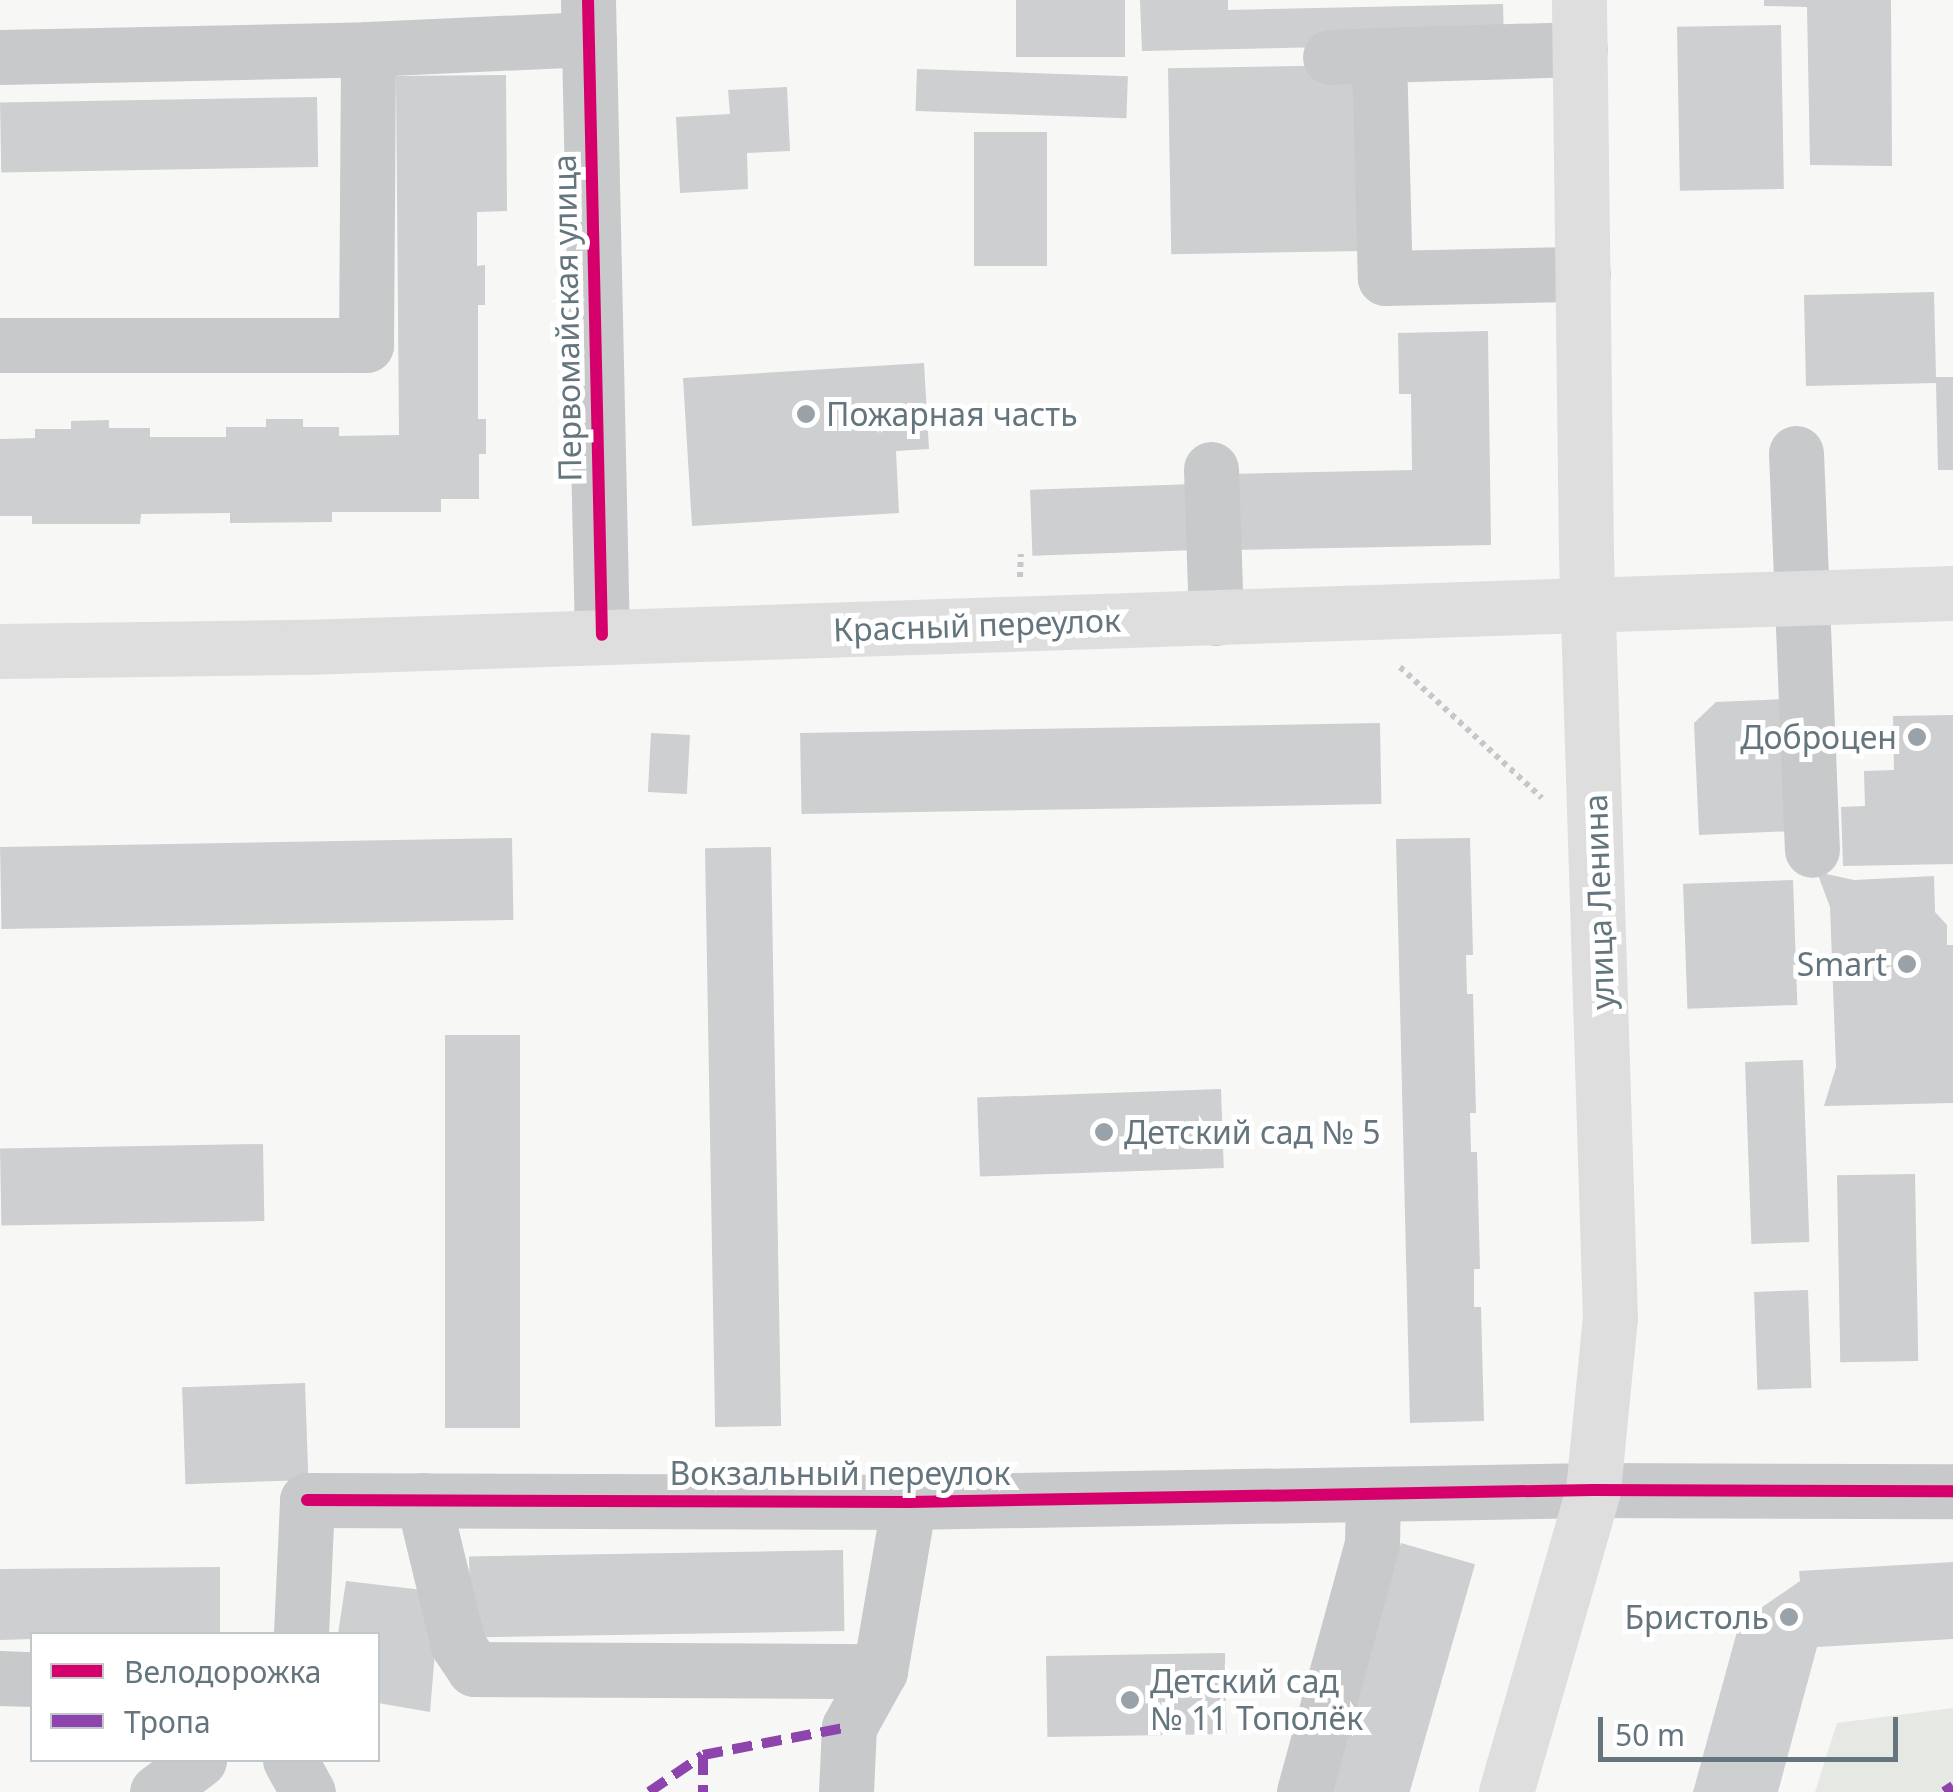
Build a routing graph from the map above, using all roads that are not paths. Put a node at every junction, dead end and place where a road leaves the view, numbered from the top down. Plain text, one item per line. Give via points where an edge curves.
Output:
1 (588, 20) edge
2 (1579, 25) edge
3 (368, 49) junction
4 (0, 57) edge
5 (1583, 292) junction
6 (1461, 313) dead end
7 (0, 345) edge
8 (1796, 452) dead end
9 (1211, 470) dead end
10 (1953, 594) edge
11 (1801, 600) junction
12 (1588, 608) junction
13 (1216, 618) junction
14 (602, 635) junction
15 (0, 652) edge
16 (1812, 850) dead end
17 (1593, 1490) junction
18 (1953, 1491) edge
19 (1373, 1494) junction
20 (423, 1500) junction
21 (909, 1502) junction
22 (301, 1632) edge
23 (880, 1671) junction
24 (0, 1678) edge
25 (30, 1678) edge
26 (196, 1762) edge
27 (291, 1762) edge
28 (158, 1792) edge
29 (308, 1792) edge
30 (846, 1792) edge
31 (1304, 1792) edge
32 (1506, 1792) edge

1 - 3 street
1 - 14 street, Первомайская улица
2 - 5 main road, улица Ленина
2 - 5 street via 1355,56 1384,278
3 - 4 street
3 - 7 street via 366,345
5 - 6 street
5 - 12 main road, улица Ленина
8 - 11 street
9 - 13 street
10 - 11 main road, Красный переулок
11 - 12 main road, Красный переулок
11 - 16 street
12 - 13 main road, Красный переулок
12 - 17 main road, улица Ленина via 1610,1318
13 - 14 main road, Красный переулок
14 - 15 main road, Красный переулок
17 - 18 street
17 - 19 street, Вокзальный переулок
17 - 32 main road, улица Ленина
19 - 21 street, Вокзальный переулок
19 - 31 street via 1372,1543
20 - 21 street, Вокзальный переулок
20 - 22 street, Вокзальный переулок via 307,1500
20 - 23 street via 458,1646 474,1668
21 - 23 street
23 - 30 street via 848,1727
24 - 25 street
26 - 28 street
27 - 29 street

